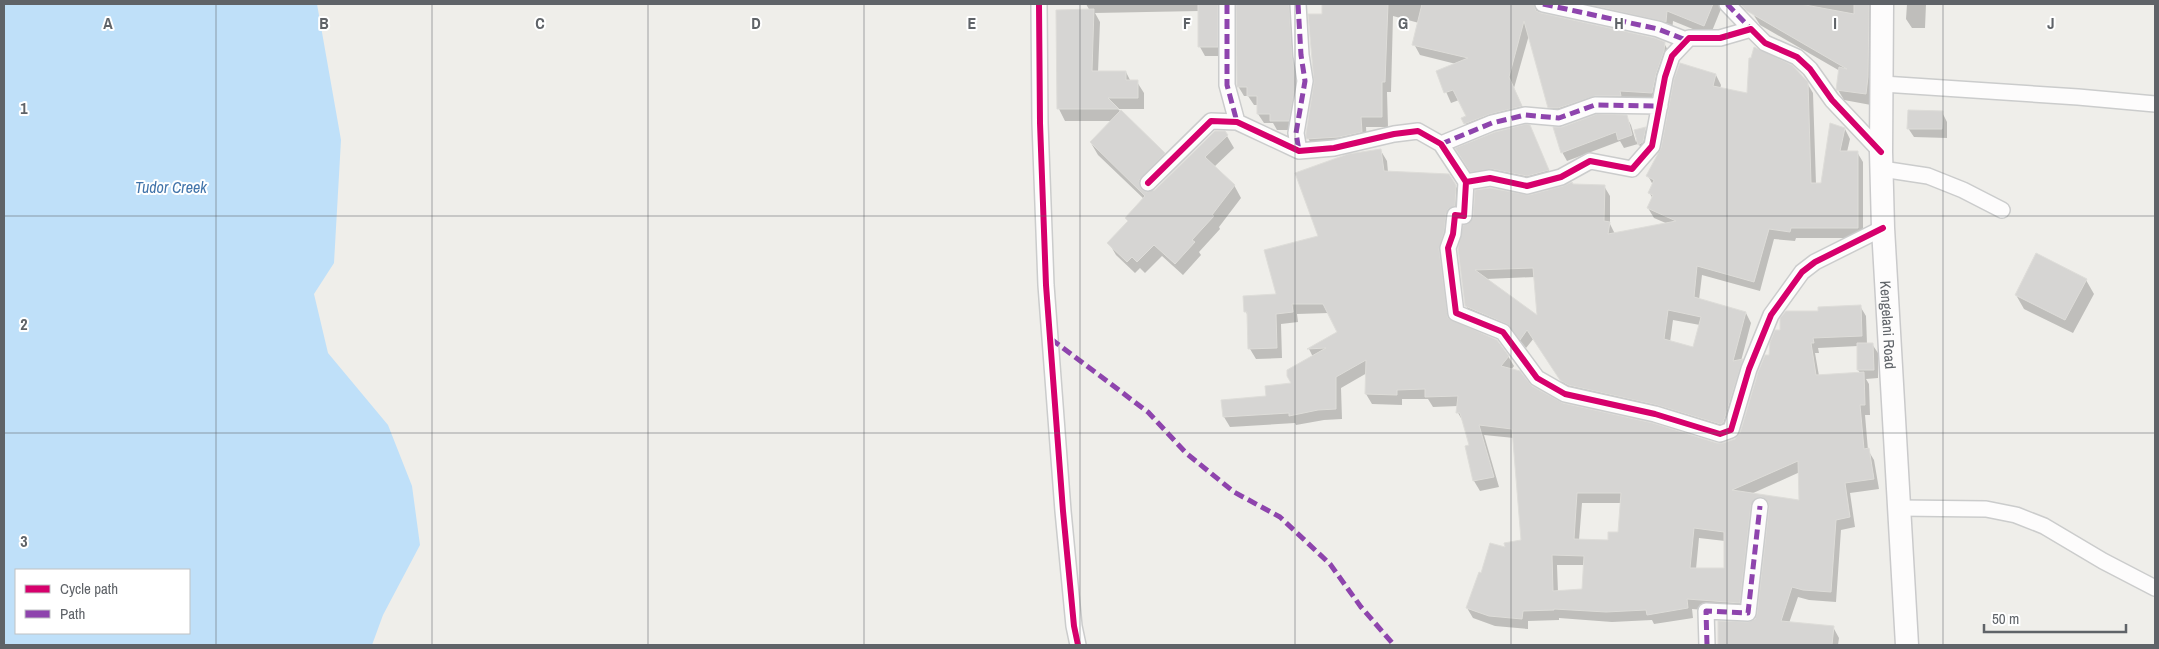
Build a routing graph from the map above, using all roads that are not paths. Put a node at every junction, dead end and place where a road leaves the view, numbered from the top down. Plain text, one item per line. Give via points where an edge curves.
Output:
1 (1039, 4) edge
2 (1227, 4) edge
3 (1298, 4) edge
4 (1543, 4) edge
5 (1727, 4) edge
6 (1882, 4) edge
7 (1750, 29) junction
8 (1686, 40) junction
9 (1883, 84) junction
10 (2155, 104) edge
11 (1660, 106) junction
12 (1237, 122) junction
13 (1441, 144) junction
14 (1299, 151) junction
15 (1881, 160) junction
16 (1466, 182) junction
17 (1148, 183) dead end
18 (2002, 210) dead end
19 (1884, 228) junction
20 (1760, 506) dead end
21 (1899, 508) junction
22 (2155, 588) edge
23 (1078, 645) edge
24 (1707, 645) edge
25 (1906, 645) edge

1 - 23 street via 1046,285 1063,511
2 - 12 street via 1227,85
3 - 14 street via 1305,81 1296,133
4 - 8 street via 1658,29
5 - 7 street
6 - 9 main road, Kengelani Road
7 - 8 street via 1720,38
7 - 15 street via 1765,43 1797,57 1810,69
8 - 11 street via 1672,56
9 - 10 street
9 - 15 main road, Kengelani Road
11 - 13 street via 1595,105 1559,118 1525,115
11 - 16 street via 1652,146 1632,169 1590,161 1561,177 1527,186 1490,178
12 - 14 street
12 - 17 street via 1210,121
13 - 14 street via 1418,131 1334,148
13 - 16 street
15 - 18 street via 1963,190
15 - 19 main road, Kengelani Road
16 - 19 street via 1464,216 1455,215 1448,248 1456,313 1503,332 1536,378 1565,394 1655,414 1720,434 1731,430 1749,369 1771,315 1802,272 1815,262
19 - 21 main road, Kengelani Road
20 - 24 street via 1748,613 1706,611
21 - 22 street via 1986,509 2016,515 2044,526
21 - 25 main road, Kengelani Road

